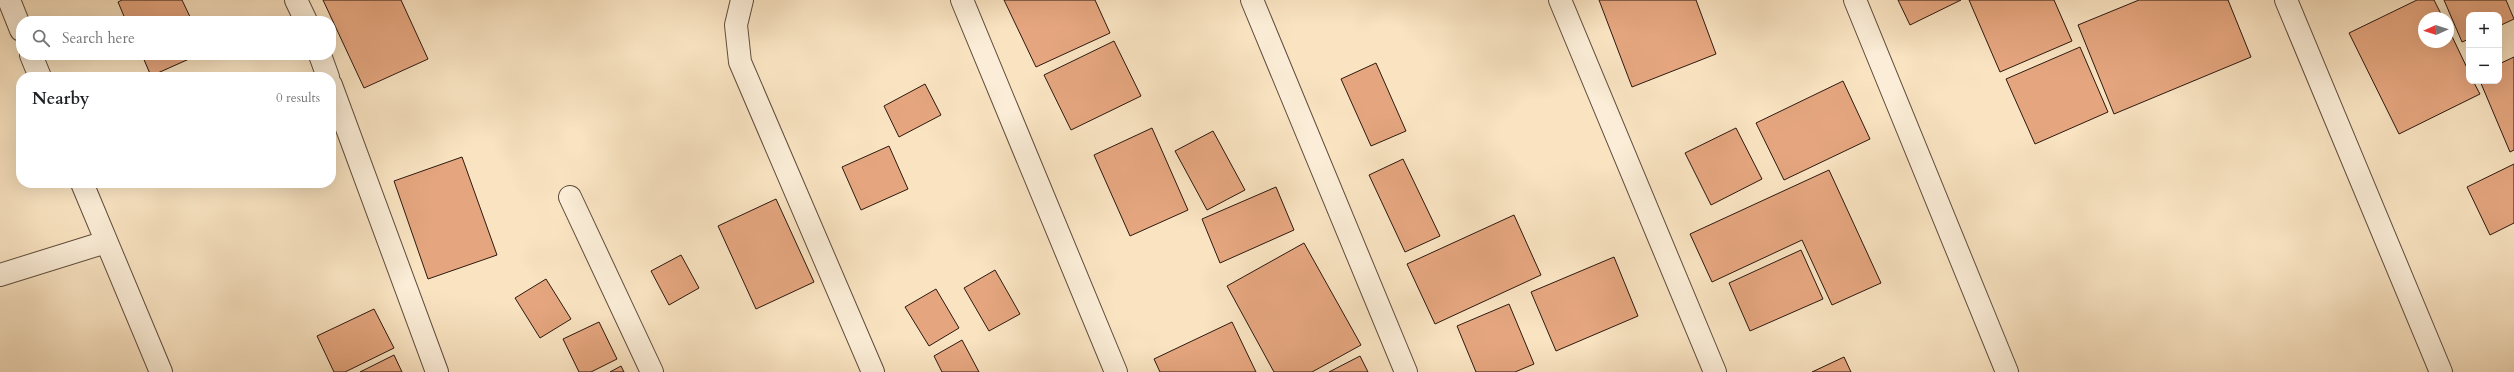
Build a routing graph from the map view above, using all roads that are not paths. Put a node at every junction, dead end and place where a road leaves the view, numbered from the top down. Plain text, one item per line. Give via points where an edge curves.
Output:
1 (9, 0) edge
2 (296, 0) edge
3 (742, 0) edge
4 (962, 0) edge
5 (1252, 0) edge
6 (1560, 0) edge
7 (1855, 0) edge
8 (2286, 0) edge
9 (304, 16) edge
10 (16, 18) edge
11 (33, 60) edge
12 (322, 60) edge
13 (38, 72) edge
14 (326, 72) edge
15 (336, 99) edge
16 (84, 188) edge
17 (570, 198) dead end
18 (106, 242) junction
19 (0, 275) edge
20 (161, 372) edge
21 (437, 372) edge
22 (652, 372) edge
23 (873, 372) edge
24 (1116, 372) edge
25 (1406, 372) edge
26 (1715, 372) edge
27 (2007, 372) edge
28 (2441, 372) edge

1 - 10 street
2 - 9 street
3 - 23 street via 736,25 740,62
4 - 24 street
5 - 25 street
6 - 26 street
7 - 27 street
8 - 28 street
11 - 13 street
12 - 14 street
15 - 21 street
16 - 18 street
17 - 22 street
18 - 19 street
18 - 20 street

